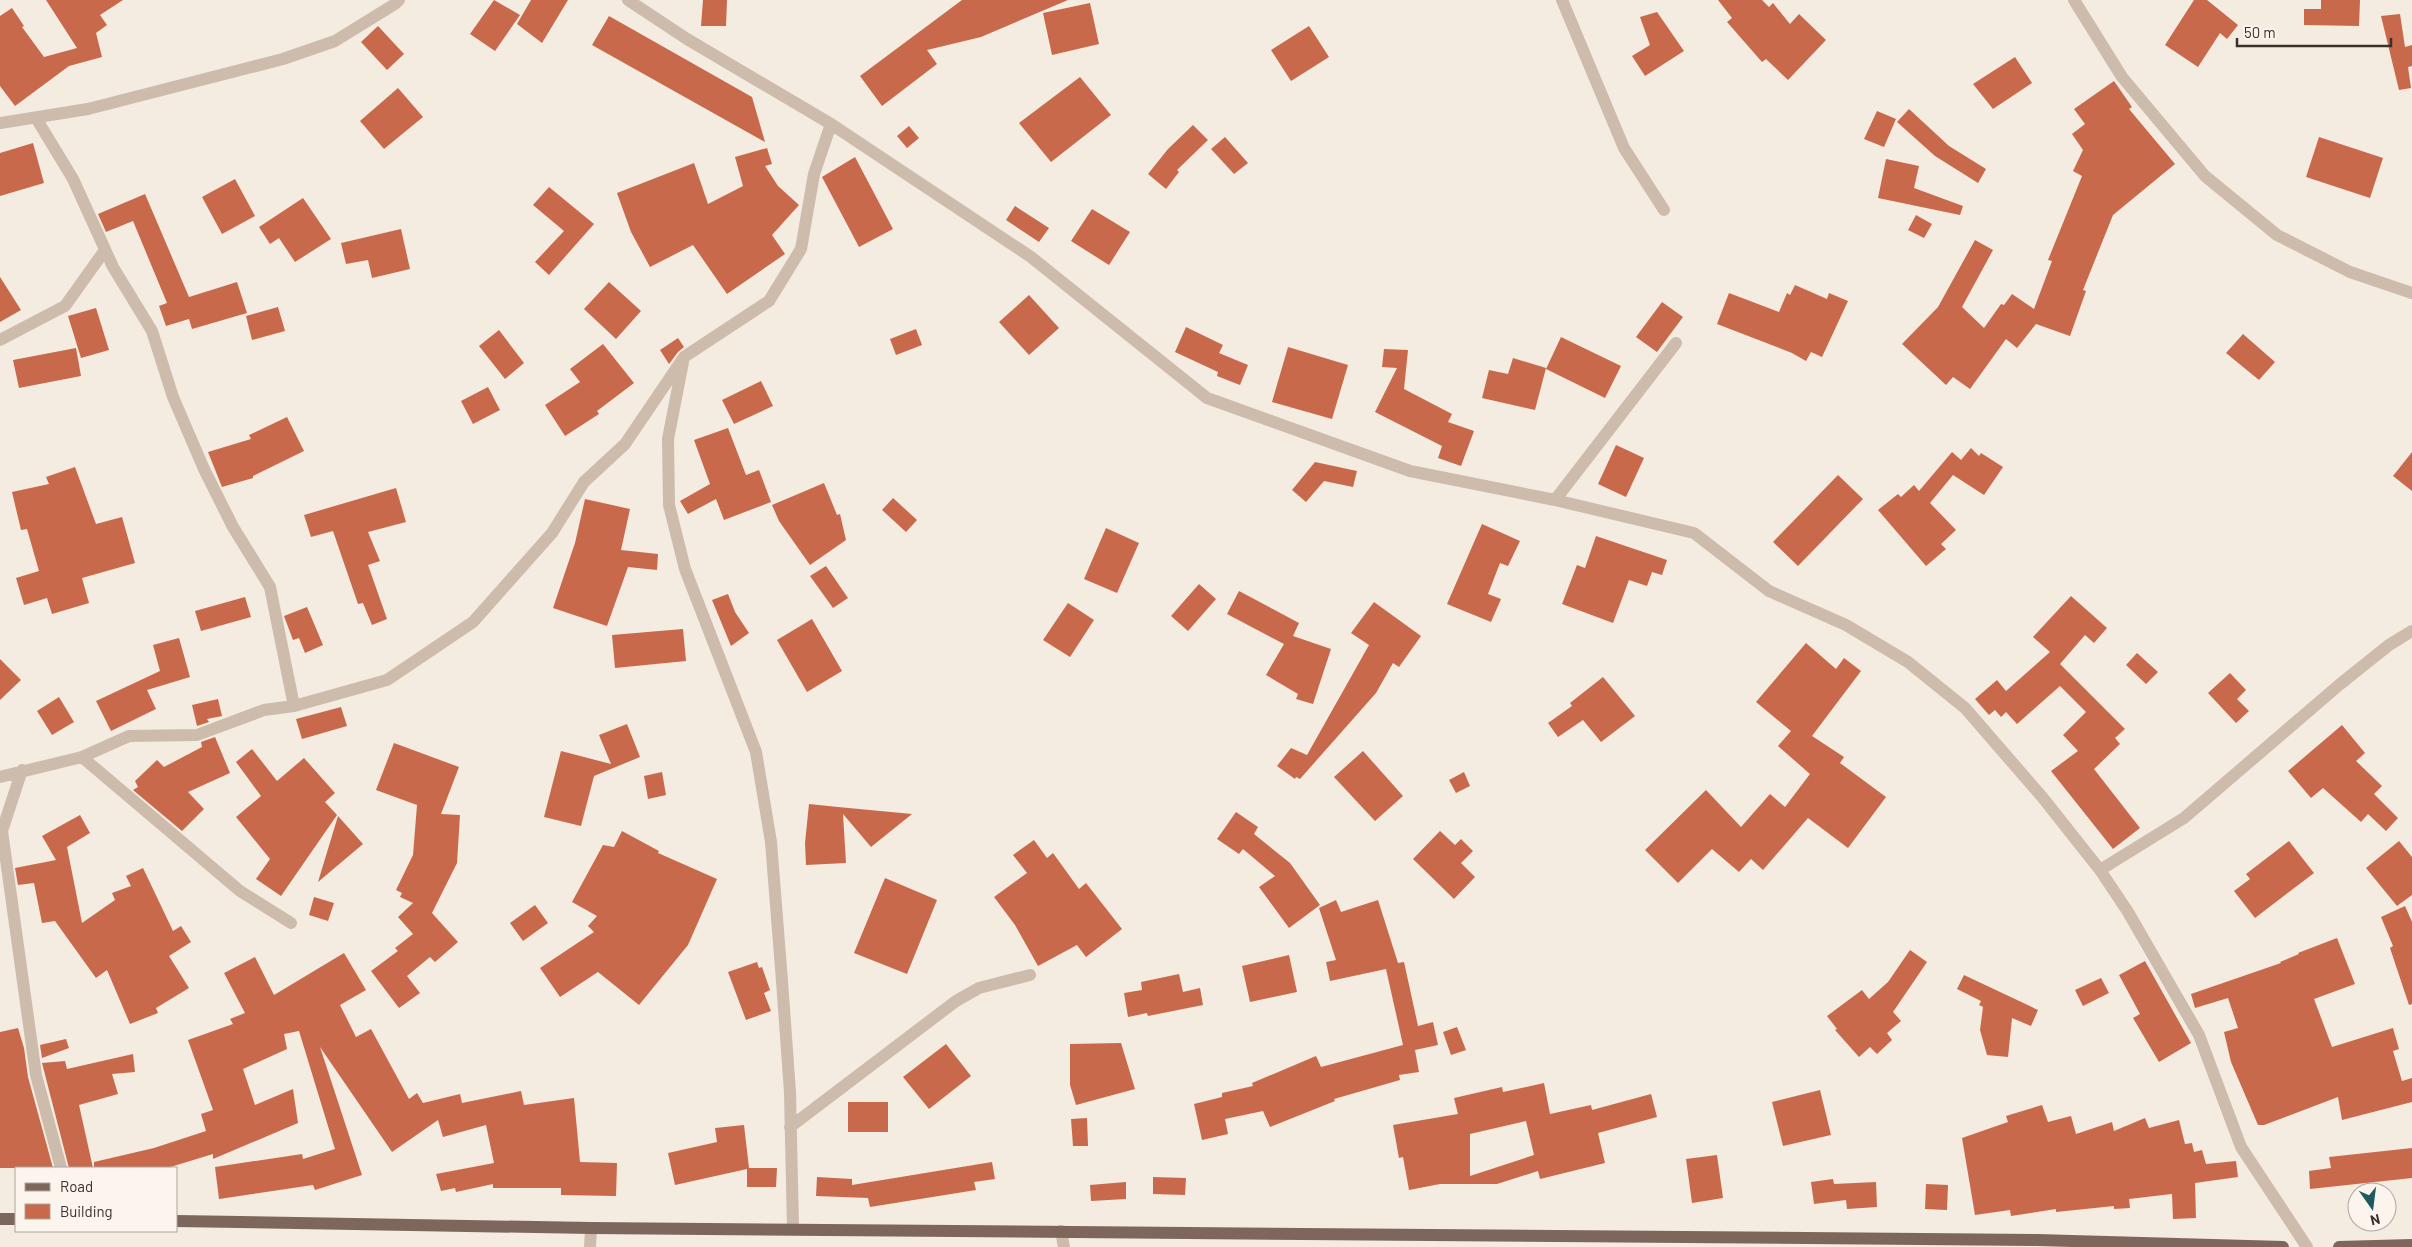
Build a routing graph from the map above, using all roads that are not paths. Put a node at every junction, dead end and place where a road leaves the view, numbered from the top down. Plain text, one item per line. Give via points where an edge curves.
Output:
1 (399, 0) edge
2 (628, 0) edge
3 (1562, 0) edge
4 (2074, 0) edge
5 (36, 118) junction
6 (0, 123) edge
7 (831, 124) junction
8 (1664, 210) dead end
9 (105, 250) junction
10 (2412, 293) edge
11 (0, 340) edge
12 (1676, 343) dead end
13 (684, 357) junction
14 (1555, 500) junction
15 (2412, 631) edge
16 (294, 706) junction
17 (82, 756) junction
18 (22, 770) junction
19 (0, 777) edge
20 (2100, 870) junction
21 (291, 923) dead end
22 (1030, 975) dead end
23 (790, 1127) junction
24 (61, 1167) edge
25 (0, 1219) edge
26 (15, 1219) edge
27 (178, 1221) edge
28 (591, 1228) junction
29 (793, 1228) junction
30 (1062, 1231) junction
31 (2038, 1244) edge
32 (2412, 1245) edge
33 (590, 1247) edge
34 (1064, 1247) edge
35 (2283, 1247) edge
36 (2307, 1247) edge
37 (2339, 1247) edge

1 - 5 street via 335,41 283,60 88,109
2 - 7 street
3 - 8 street via 1624,148
4 - 10 street via 2122,77 2204,176 2277,235 2350,272
5 - 6 street
5 - 9 street via 72,179
7 - 13 street via 814,174 802,249 769,301
7 - 14 street via 1031,257 1207,398 1410,471
9 - 11 street via 65,306
9 - 16 street via 152,331 174,397 204,469 233,527 270,587
12 - 14 street
13 - 16 street via 625,444 584,482 552,533 473,622 387,680
13 - 23 street via 668,439 669,505 685,569 756,752 771,842
14 - 20 street via 1694,533 1769,591 1846,626 1908,662 1965,708
15 - 20 street via 2339,685 2184,818
16 - 17 street via 264,710 197,735 129,736
17 - 18 street
17 - 21 street via 240,891
18 - 19 street
18 - 24 street via 2,831 36,1075
20 - 36 street via 2199,1035 2241,1148
22 - 23 street via 979,988 956,1001
23 - 29 street
25 - 26 main road
27 - 28 main road
28 - 29 main road
28 - 33 street
29 - 30 main road
30 - 31 main road
30 - 34 street
31 - 35 main road
32 - 37 main road

